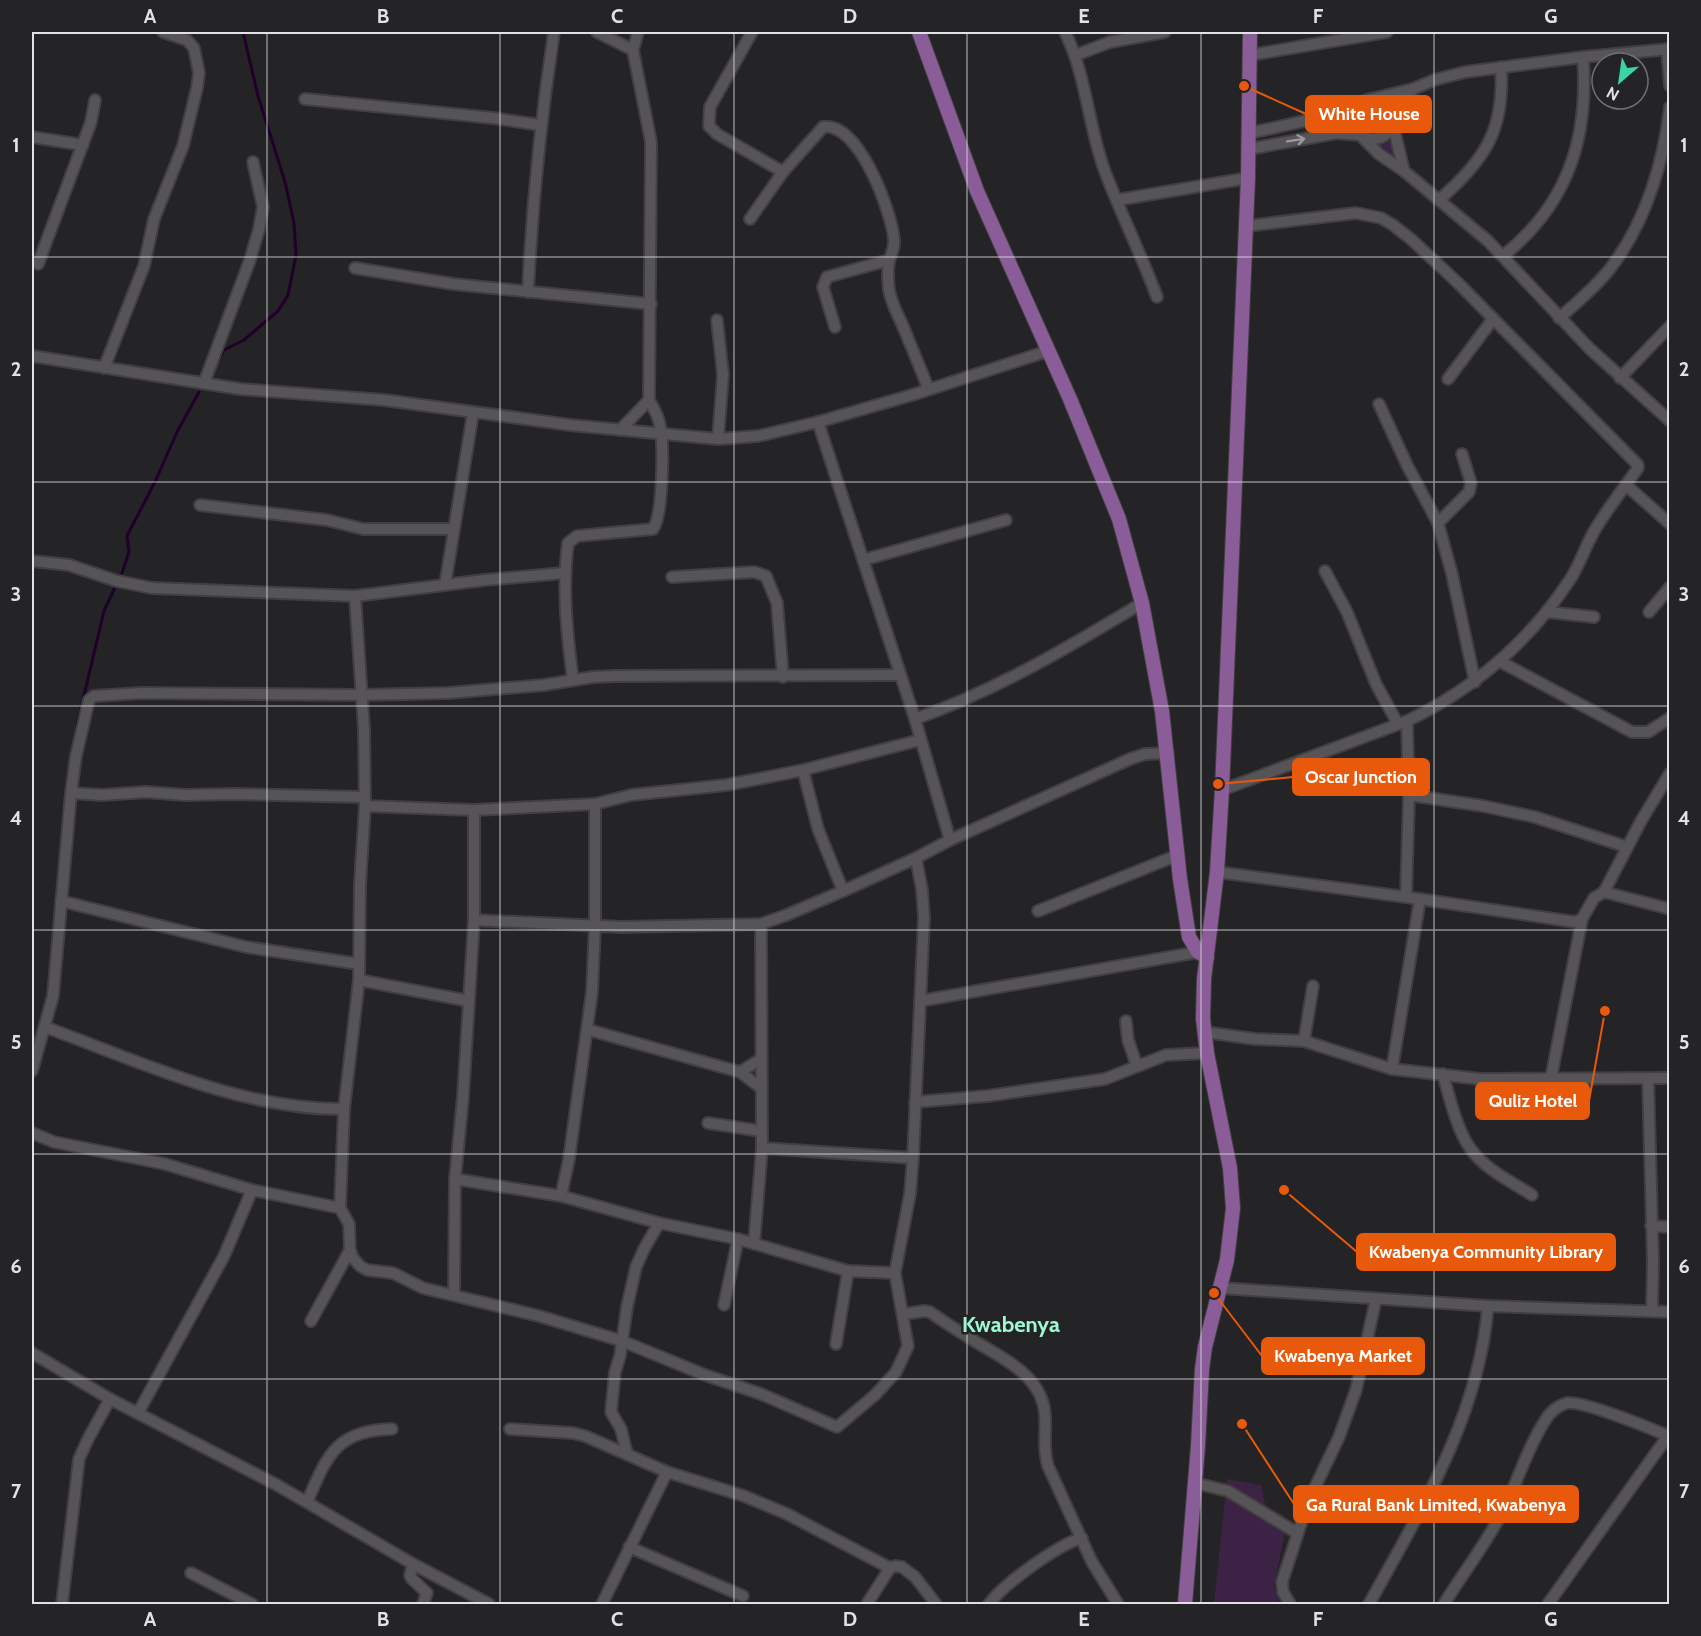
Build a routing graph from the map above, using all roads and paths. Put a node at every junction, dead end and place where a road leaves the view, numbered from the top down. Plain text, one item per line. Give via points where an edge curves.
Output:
1 (163, 32) edge
2 (555, 32) edge
3 (597, 32) edge
4 (638, 32) edge
5 (752, 32) edge
6 (920, 32) edge
7 (1065, 32) edge
8 (1165, 32) edge
9 (1250, 32) edge
10 (1387, 32) edge
11 (1668, 49) edge
12 (633, 50) junction
13 (1076, 55) junction
14 (1250, 55) junction
15 (1583, 57) junction
16 (1501, 67) junction
17 (1670, 86) edge
18 (1413, 89) junction
19 (305, 99) dead end
20 (1371, 99) junction
21 (95, 100) dead end
22 (1670, 107) edge
23 (1354, 110) junction
24 (1393, 122) junction
25 (540, 125) junction
26 (1273, 128) junction
27 (1250, 133) junction
28 (1361, 136) junction
29 (32, 137) edge
30 (1274, 143) junction
31 (83, 145) junction
32 (1249, 149) junction
33 (254, 162) dead end
34 (1404, 171) junction
35 (783, 172) junction
36 (1248, 178) junction
37 (1117, 200) junction
38 (1439, 200) junction
39 (750, 219) dead end
40 (1246, 226) junction
41 (1503, 256) junction
42 (889, 260) junction
43 (38, 264) dead end
44 (355, 268) dead end
45 (528, 292) junction
46 (1157, 297) dead end
47 (651, 303) junction
48 (1559, 318) junction
49 (1493, 319) junction
50 (717, 320) dead end
51 (1670, 326) edge
52 (835, 327) dead end
53 (1048, 351) junction
54 (32, 356) edge
55 (104, 368) junction
56 (1620, 378) junction
57 (1448, 379) dead end
58 (204, 383) junction
59 (928, 388) junction
60 (649, 400) junction
61 (1378, 405) dead end
62 (473, 413) junction
63 (1670, 421) edge
64 (818, 422) junction
65 (620, 430) junction
66 (661, 434) junction
67 (718, 440) junction
68 (1462, 454) dead end
69 (1626, 485) junction
70 (200, 505) dead end
71 (1006, 520) dead end
72 (1438, 523) junction
73 (1670, 524) edge
74 (453, 529) junction
75 (862, 560) junction
76 (32, 561) edge
77 (1325, 571) dead end
78 (564, 573) junction
79 (672, 577) dead end
80 (445, 585) junction
81 (1670, 587) edge
82 (355, 596) junction
83 (1142, 603) junction
84 (1547, 612) junction
85 (1649, 612) dead end
86 (1594, 617) dead end
87 (1499, 661) junction
88 (900, 675) junction
89 (783, 677) junction
90 (573, 680) junction
91 (1474, 682) junction
92 (362, 695) junction
93 (1670, 718) edge
94 (915, 719) junction
95 (1403, 722) junction
96 (920, 740) junction
97 (1168, 753) junction
98 (803, 770) junction
99 (1670, 773) edge
100 (1222, 790) junction
101 (71, 793) junction
102 (1409, 795) junction
103 (365, 801) junction
104 (595, 804) junction
105 (474, 810) junction
106 (950, 840) junction
107 (1627, 847) junction
108 (1178, 855) junction
109 (916, 858) junction
110 (1216, 872) junction
111 (843, 891) junction
112 (1604, 892) junction
113 (1406, 897) junction
114 (1420, 899) junction
115 (61, 901) junction
116 (1670, 909) edge
117 (1038, 911) dead end
118 (1582, 919) junction
119 (474, 920) junction
120 (761, 924) junction
121 (595, 925) junction
122 (1202, 955) junction
123 (359, 964) junction
124 (359, 980) junction
125 (1313, 986) dead end
126 (469, 1001) junction
127 (920, 1001) junction
128 (1126, 1021) dead end
129 (45, 1027) junction
130 (589, 1030) junction
131 (1204, 1032) junction
132 (1304, 1041) junction
133 (1206, 1053) junction
134 (761, 1059) junction
135 (1137, 1066) junction
136 (1392, 1069) junction
137 (32, 1071) edge
138 (740, 1072) junction
139 (1443, 1074) junction
140 (1551, 1078) junction
141 (1648, 1078) junction
142 (1670, 1078) edge
143 (761, 1088) junction
144 (915, 1102) junction
145 (344, 1109) junction
146 (708, 1123) dead end
147 (761, 1131) junction
148 (32, 1133) edge
149 (762, 1148) junction
150 (913, 1158) junction
151 (455, 1179) junction
152 (252, 1190) junction
153 (1532, 1195) dead end
154 (561, 1196) junction
155 (340, 1208) junction
156 (659, 1223) junction
157 (1651, 1226) junction
158 (1670, 1227) edge
159 (738, 1239) junction
160 (753, 1244) junction
161 (350, 1250) junction
162 (848, 1271) junction
163 (896, 1273) junction
164 (1221, 1288) junction
165 (454, 1295) junction
166 (1376, 1299) junction
167 (724, 1305) dead end
168 (1488, 1306) junction
169 (1652, 1311) junction
170 (1670, 1312) edge
171 (904, 1314) junction
172 (311, 1321) dead end
173 (622, 1341) junction
174 (836, 1344) dead end
175 (32, 1353) edge
176 (110, 1399) junction
177 (138, 1413) junction
178 (392, 1429) dead end
179 (510, 1429) dead end
180 (1669, 1434) edge
181 (1660, 1447) junction
182 (627, 1454) junction
183 (1670, 1455) edge
184 (667, 1472) junction
185 (1195, 1483) junction
186 (307, 1502) junction
187 (1297, 1533) junction
188 (1082, 1538) junction
189 (629, 1547) junction
190 (413, 1564) junction
191 (890, 1568) junction
192 (191, 1574) dead end
193 (743, 1596) dead end
194 (1551, 1603) edge
195 (62, 1605) edge
196 (252, 1605) edge
197 (423, 1605) edge
198 (489, 1605) edge
199 (602, 1605) edge
200 (867, 1605) edge
201 (936, 1605) edge
202 (989, 1605) edge
203 (1118, 1605) edge
204 (1185, 1605) edge
205 (1290, 1605) edge
206 (1369, 1605) edge
207 (1444, 1605) edge

1 - 55 street via 187,40 194,48 199,73 197,88 183,146 154,219 144,266
2 - 25 street
3 - 12 street
4 - 12 street
5 - 35 street via 710,107 710,126 717,134
6 - 53 main road via 977,191
7 - 13 street
8 - 13 street via 1110,42
9 - 14 main road
10 - 14 street
11 - 15 street
11 - 17 street
12 - 47 street via 651,142
13 - 37 street via 1095,138
14 - 27 main road
15 - 16 street
15 - 41 street via 1584,111 1572,165 1539,222
16 - 18 street via 1450,76
16 - 38 street via 1502,102 1493,134 1468,174
18 - 20 street
18 - 24 street
19 - 25 street
20 - 23 street
20 - 24 street via 1383,102 1392,112
21 - 31 street
22 - 48 street via 1657,174 1635,227 1606,272
23 - 26 street
23 - 28 street via 1352,123
24 - 28 street via 1379,139
24 - 34 street
25 - 45 street
26 - 27 street
26 - 30 street
27 - 32 main road
30 -> 28 street via 1337,133
28 - 34 street
29 - 31 street
30 - 32 street
31 - 43 street
32 - 36 main road
33 - 58 street via 263,207 259,229
34 - 38 street
35 - 39 street
35 - 42 street via 823,127 837,128 864,158 882,191 895,245
36 - 37 street
36 - 40 main road
37 - 46 street
38 - 41 street
40 - 49 street via 1356,213 1381,218 1412,240
40 - 100 main road
41 - 48 street
42 - 52 street via 827,277 823,287
42 - 59 street via 891,298
44 - 45 street
45 - 47 street
47 - 60 street
48 - 56 street
49 - 57 street
49 - 69 street via 1637,462 1638,468
50 - 67 street via 723,375
51 - 56 street
53 - 59 street
53 - 83 main road via 1119,519
54 - 55 street
55 - 58 street
56 - 63 street
58 - 62 street via 384,400
59 - 64 street
60 - 65 street
60 - 66 street
61 - 72 street
62 - 65 street
62 - 74 street
64 - 67 street via 758,436
64 - 75 street
65 - 66 street
66 - 67 street
66 - 78 street via 657,524 648,531 573,538 568,543
68 - 72 street via 1471,483 1469,492
69 - 73 street
69 - 84 street
70 - 74 street via 327,520 363,529
71 - 75 street
72 - 91 street
74 - 80 street
75 - 88 street
76 - 82 street via 69,565 152,588
77 - 95 street via 1347,612 1376,684
78 - 80 street
78 - 90 street
79 - 89 street via 753,572 766,576 777,603
80 - 82 street
81 - 85 street
82 - 92 street
83 - 94 street via 1035,666 984,692
83 - 97 main road
84 - 86 street
84 - 87 street via 1527,637
87 - 91 street
87 - 93 street via 1632,732 1648,732
88 - 89 street
88 - 94 street
89 - 90 street via 615,676
90 - 92 street via 483,690
91 - 95 street
92 - 101 street via 94,696 89,700
92 - 103 street
94 - 96 street
95 - 100 street
95 - 102 street
96 - 98 street
96 - 106 street
97 - 106 street via 1130,759
97 - 108 main road
98 - 104 street via 726,785 631,795
98 - 111 street via 818,829
99 - 107 street
100 - 110 main road
101 - 103 street via 235,794
101 - 115 street
102 - 107 street via 1535,817
102 - 113 street
103 - 105 street
103 - 123 street
104 - 105 street
104 - 121 street
105 - 119 street
106 - 109 street
107 - 112 street
108 - 117 street
108 - 122 main road via 1189,937
109 - 111 street
109 - 127 street via 924,918
110 - 113 street
110 - 122 main road
111 - 120 street
112 - 116 street
112 - 118 street via 1594,898
113 - 114 street
114 - 118 street via 1550,919
114 - 136 street
115 - 123 street via 246,947
115 - 129 street via 53,996
118 - 140 street
119 - 121 street
119 - 126 street
120 - 121 street
120 - 134 street
121 - 130 street
122 - 127 street
122 - 131 main road
123 - 124 street
124 - 126 street
124 - 145 street
125 - 132 street
126 - 151 street
127 - 144 street
128 - 135 street
129 - 137 street
129 - 145 street via 219,1089 294,1107
130 - 138 street
130 - 154 street
131 - 132 street
131 - 133 main road
132 - 136 street
133 - 135 street via 1166,1055
133 - 164 main road via 1233,1197
134 - 138 street
134 - 143 street
135 - 144 street via 1105,1079
136 - 139 street
138 - 143 street
139 - 140 street via 1480,1079
139 - 153 street via 1469,1148 1489,1167
140 - 141 street
141 - 142 street
141 - 157 street
143 - 147 street
144 - 150 street
145 - 155 street
146 - 147 street
147 - 149 street
148 - 152 street via 54,1142 165,1164
149 - 150 street
149 - 160 street
150 - 163 street
151 - 154 street
151 - 165 street
152 - 155 street
152 - 177 street via 224,1256
154 - 156 street
155 - 161 street via 349,1224
156 - 159 street
156 - 173 street via 636,1267
157 - 158 street
157 - 169 street
159 - 160 street
159 - 167 street
160 - 162 street
161 - 165 street via 360,1266 368,1270 393,1273 417,1286
161 - 172 street
162 - 163 street
162 - 174 street
163 - 171 street
164 - 166 street
164 - 185 main road via 1202,1369
165 - 173 street
166 - 168 street
166 - 187 street via 1356,1390
168 - 169 street
168 - 206 street via 1477,1371 1452,1444 1423,1507
169 - 170 street
171 - 173 street via 908,1346 901,1366 875,1395 837,1427
171 - 188 street via 930,1312 1018,1368 1034,1386 1044,1407 1044,1453
173 - 182 street via 610,1412 621,1429
175 - 176 street
176 - 177 street
176 - 195 street via 80,1459
177 - 186 street
178 - 186 street via 360,1432 338,1447 319,1474
179 - 182 street via 573,1433
180 - 181 street
180 - 207 street via 1585,1405 1568,1403 1557,1407 1534,1440 1485,1543
181 - 183 street
181 - 194 street
182 - 184 street
184 - 189 street
184 - 191 street via 787,1514
185 - 187 street via 1228,1491
185 - 204 main road
186 - 190 street
187 - 205 street via 1282,1582
188 - 202 street via 1014,1578
188 - 203 street
189 - 193 street
189 - 199 street
190 - 197 street via 410,1575 427,1593
190 - 198 street
191 - 200 street
191 - 201 street via 910,1572
192 - 196 street

